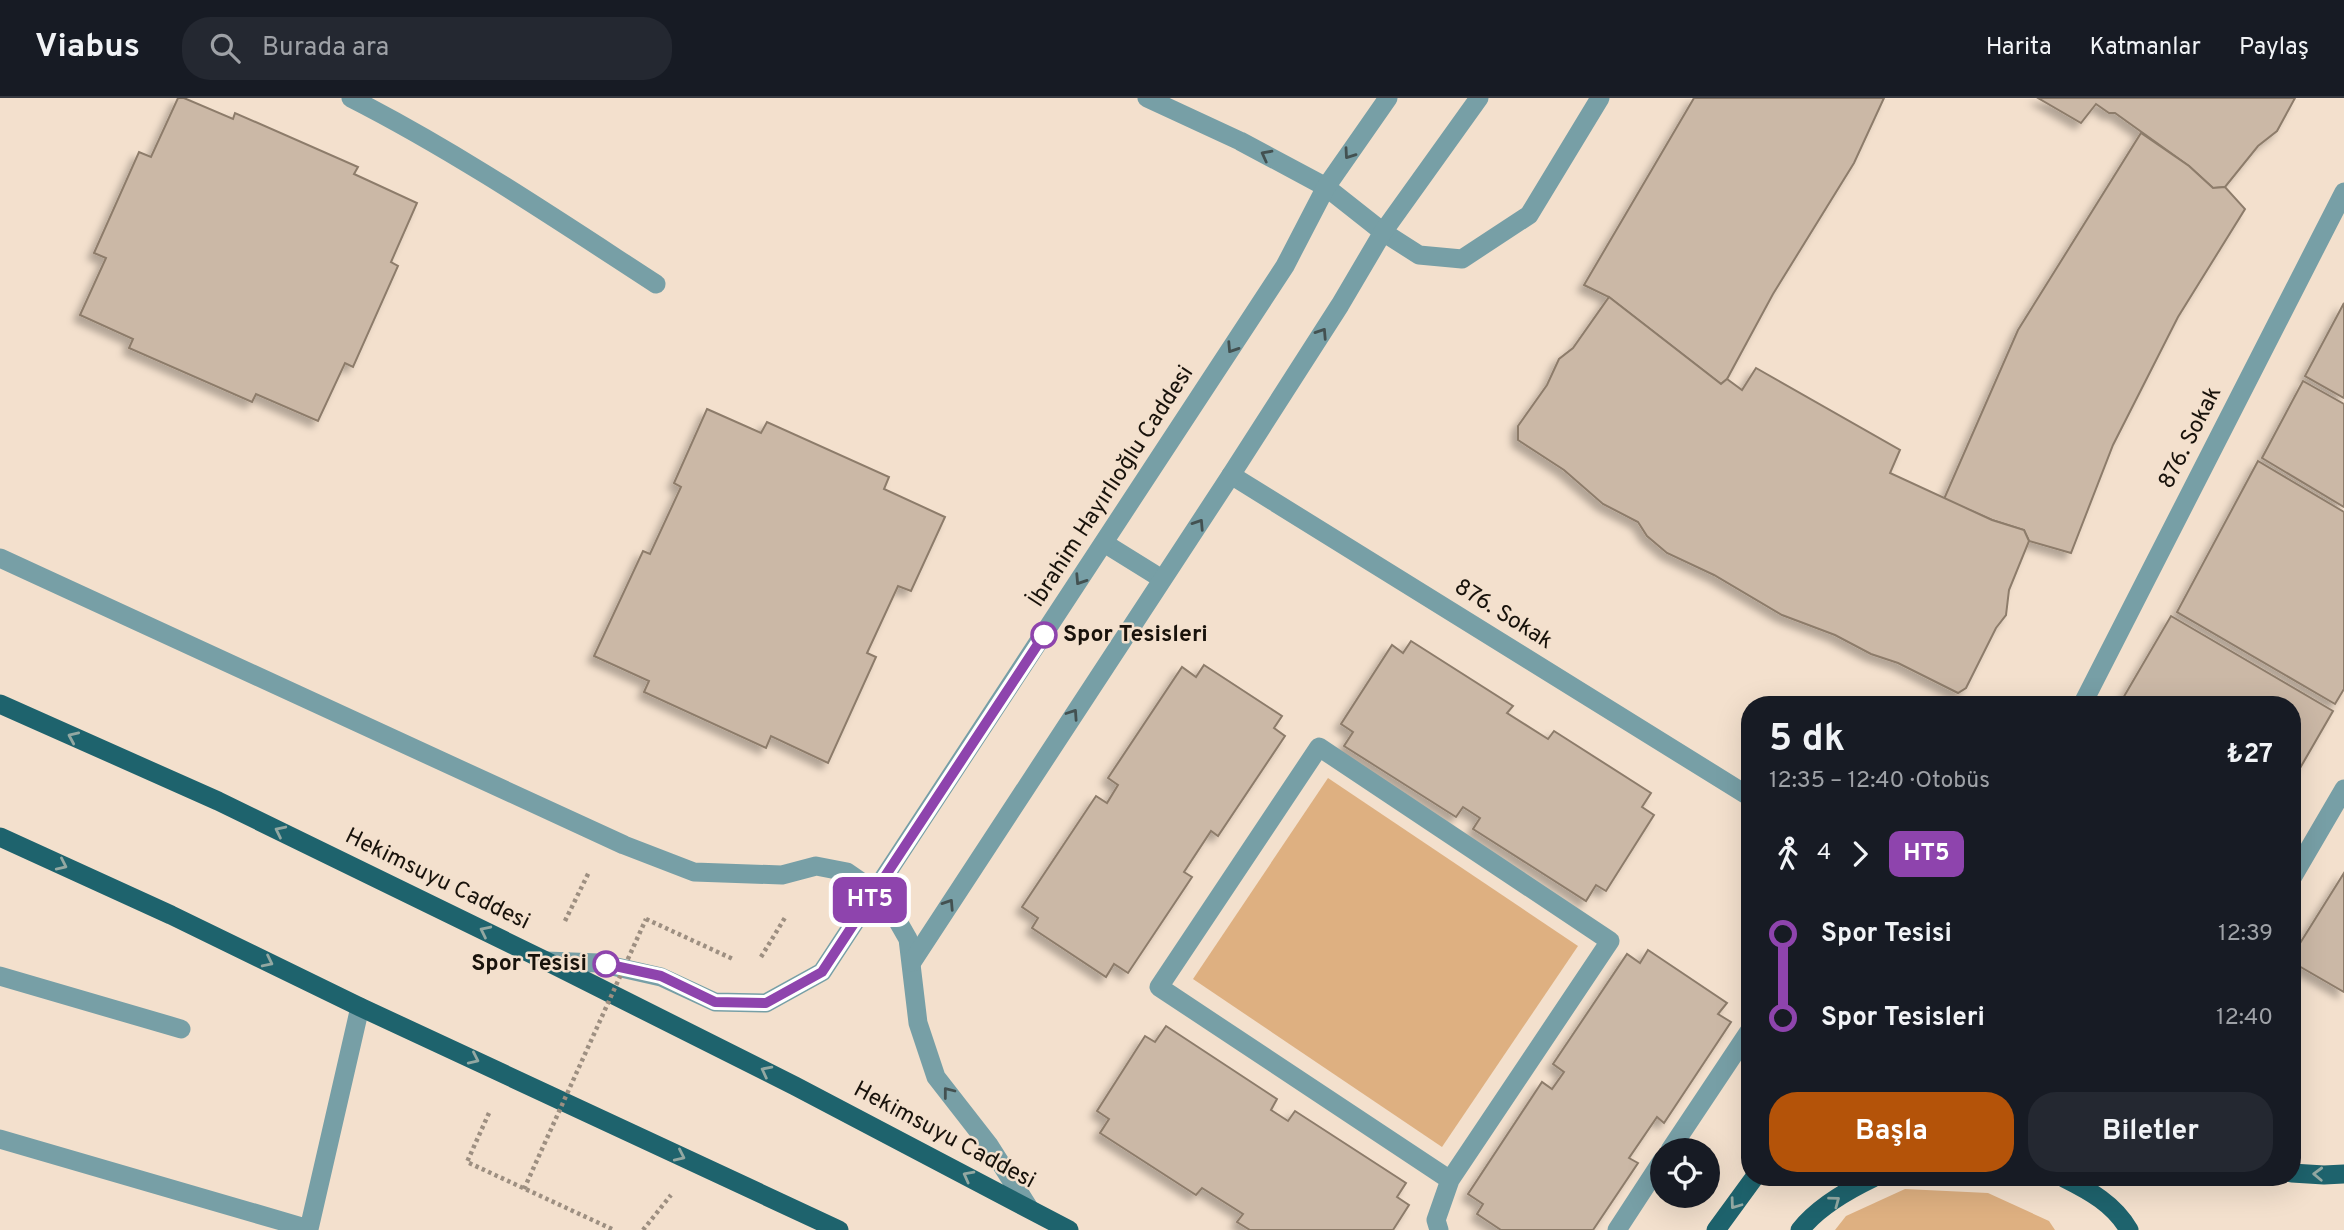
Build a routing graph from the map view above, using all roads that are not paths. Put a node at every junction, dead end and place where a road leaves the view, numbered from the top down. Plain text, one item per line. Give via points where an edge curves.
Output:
1 (351, 98) edge
2 (1147, 98) edge
3 (1388, 98) edge
4 (1479, 98) edge
5 (1600, 98) edge
6 (1326, 187) junction
7 (2344, 192) edge
8 (1383, 232) junction
9 (656, 284) dead end
10 (1231, 475) junction
11 (1104, 543) junction
12 (0, 558) edge
13 (1162, 579) junction
14 (2087, 696) edge
15 (0, 704) edge
16 (2344, 789) edge
17 (1741, 791) edge
18 (0, 837) edge
19 (2301, 862) edge
20 (876, 892) junction
21 (546, 961) junction
22 (912, 962) junction
23 (0, 976) edge
24 (360, 1007) junction
25 (181, 1029) dead end
26 (1741, 1044) edge
27 (1678, 1138) edge
28 (0, 1139) edge
29 (2301, 1174) edge
30 (2344, 1174) edge
31 (1650, 1179) edge
32 (1450, 1180) junction
33 (1748, 1186) edge
34 (1857, 1186) edge
35 (2079, 1186) edge
36 (1028, 1208) junction
37 (309, 1229) edge
38 (839, 1230) edge
39 (1069, 1230) edge
40 (1439, 1230) edge
41 (1617, 1230) edge
42 (1716, 1230) edge
43 (1800, 1230) edge
44 (2129, 1230) edge

1 - 9 street via 490,177
6 -> 2 street
3 -> 6 street, İbrahim Hayırlıoğlu Caddesi
4 - 8 street
5 - 8 street via 1529,215 1462,259 1419,255
6 - 8 street
6 -> 11 street, İbrahim Hayırlıoğlu Caddesi via 1285,266
7 - 14 street, 876. Sokak
10 -> 8 street
13 -> 10 street
10 - 17 street, 876. Sokak
11 - 13 street
11 -> 20 street, İbrahim Hayırlıoğlu Caddesi
12 - 20 street via 694,872 782,875 816,866 847,872
22 -> 13 street
21 -> 15 main road, Hekimsuyu Caddesi via 218,801
16 - 19 street
18 -> 24 main road
20 - 21 street, İbrahim Hayırlıoğlu Caddesi via 822,972 766,1003 715,1002 661,976 599,962
20 - 22 street via 908,939
36 -> 21 main road, Hekimsuyu Caddesi
36 -> 22 street via 989,1145 936,1077 918,1023
23 - 25 street
24 - 37 street
24 -> 38 main road
26 - 27 street
28 - 37 street
30 -> 29 main road
31 - 41 street
32 - 32 street via 1610,941 1319,747 1159,987
32 - 40 street via 1436,1220
33 -> 42 main road
43 -> 34 main road
35 - 44 main road via 2098,1196
36 - 39 main road, Hekimsuyu Caddesi

